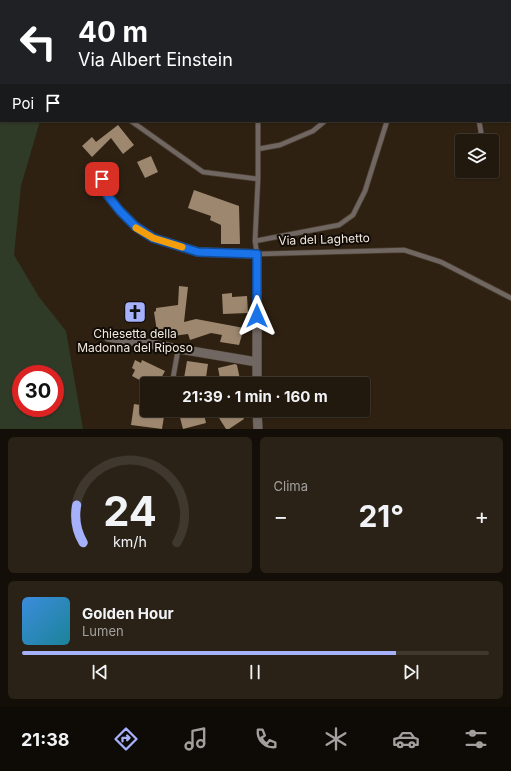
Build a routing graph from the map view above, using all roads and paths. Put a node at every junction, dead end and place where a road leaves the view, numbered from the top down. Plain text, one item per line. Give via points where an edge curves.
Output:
1 (132, 122) edge
2 (256, 122) edge
3 (324, 122) edge
4 (387, 122) edge
5 (479, 122) edge
6 (480, 134) edge
7 (258, 149) junction
8 (102, 179) dead end
9 (258, 180) junction
10 (255, 241) junction
11 (257, 254) junction
12 (511, 298) edge
13 (108, 337) dead end
14 (178, 350) junction
15 (256, 362) junction
16 (173, 377) edge
17 (257, 377) edge
18 (257, 417) edge
19 (258, 429) edge

1 - 9 lane via 203,172
2 - 7 lane
3 - 7 lane via 313,131 280,145
4 - 10 lane via 365,191 353,215 339,225
5 - 6 lane
7 - 9 lane
8 - 11 street via 108,196 120,211 135,226 153,238 198,252
9 - 10 lane
10 - 11 lane
11 - 12 lane, Via del Laghetto via 404,250 441,262
11 - 15 street
13 - 14 street
14 - 15 street
14 - 16 lane
15 - 17 street
18 - 19 street

